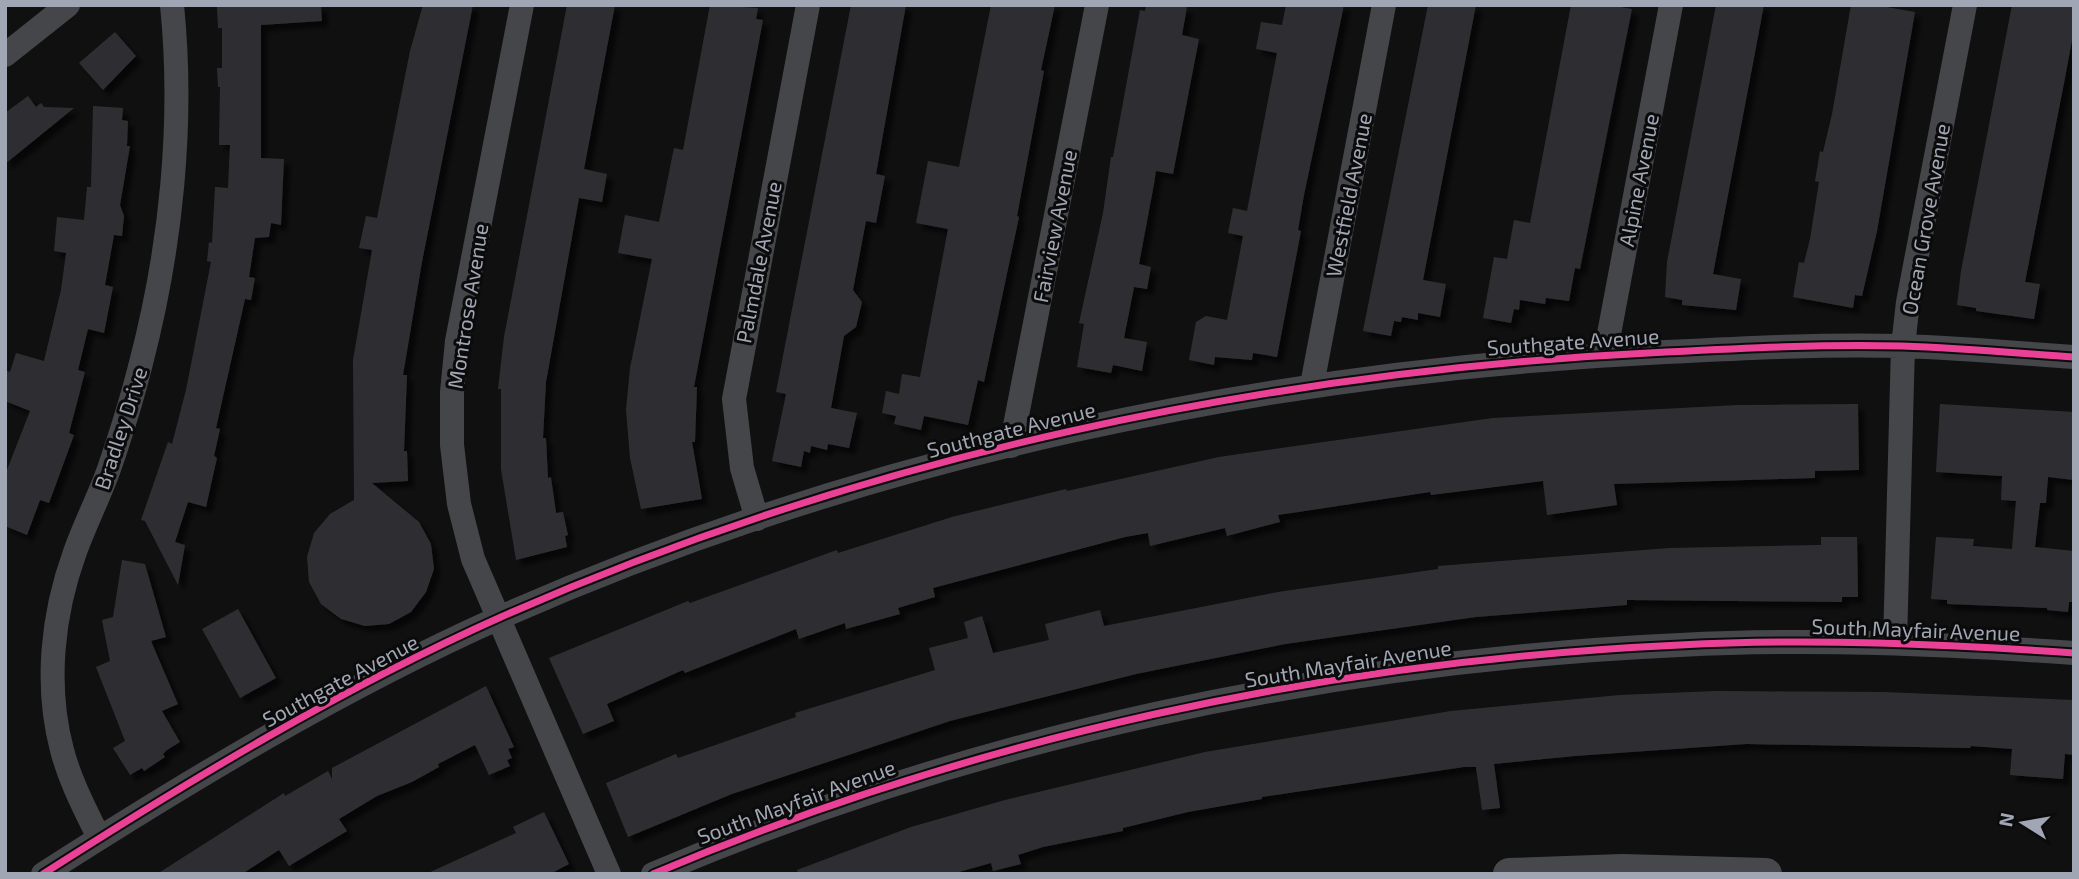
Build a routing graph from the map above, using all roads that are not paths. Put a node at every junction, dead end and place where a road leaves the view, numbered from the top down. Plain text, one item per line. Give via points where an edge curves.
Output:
1 (68, 5) edge
2 (172, 5) edge
3 (522, 5) edge
4 (808, 5) edge
5 (1097, 5) edge
6 (1384, 5) edge
7 (1671, 5) edge
8 (1965, 5) edge
9 (5, 55) edge
10 (1903, 346) junction
11 (1605, 355) junction
12 (2074, 357) edge
13 (1312, 385) junction
14 (1011, 446) junction
15 (757, 519) junction
16 (497, 619) junction
17 (1895, 643) junction
18 (2074, 653) edge
19 (99, 838) junction
20 (43, 874) edge
21 (609, 874) edge
22 (653, 874) edge
23 (1509, 874) edge
24 (1766, 874) edge

1 - 9 street
2 - 19 street, Bradley Drive via 175,134 155,302 127,417 64,586 55,640 54,709 62,751
3 - 16 street, Montrose Avenue via 457,341 453,392 452,445 459,504 473,559
4 - 15 street, Palmdale Avenue via 734,399 742,468
5 - 14 street, Fairview Avenue
6 - 13 street, Westfield Avenue
7 - 11 street, Alpine Avenue
8 - 10 street, Ocean Grove Avenue
10 - 11 street, Southgate Avenue
10 - 12 street, Southgate Avenue
10 - 17 street, Ocean Grove Avenue
11 - 13 street, Southgate Avenue
13 - 14 street, Southgate Avenue
14 - 15 street, Southgate Avenue
15 - 16 street, Southgate Avenue
16 - 19 street, Southgate Avenue via 304,718
16 - 21 street, Montrose Avenue
17 - 18 street, South Mayfair Avenue
17 - 22 street, South Mayfair Avenue via 1695,644 1579,651 1375,674 1262,693 1074,733 957,764 845,799
19 - 20 street, Southgate Avenue
23 - 24 main road via 1622,870

